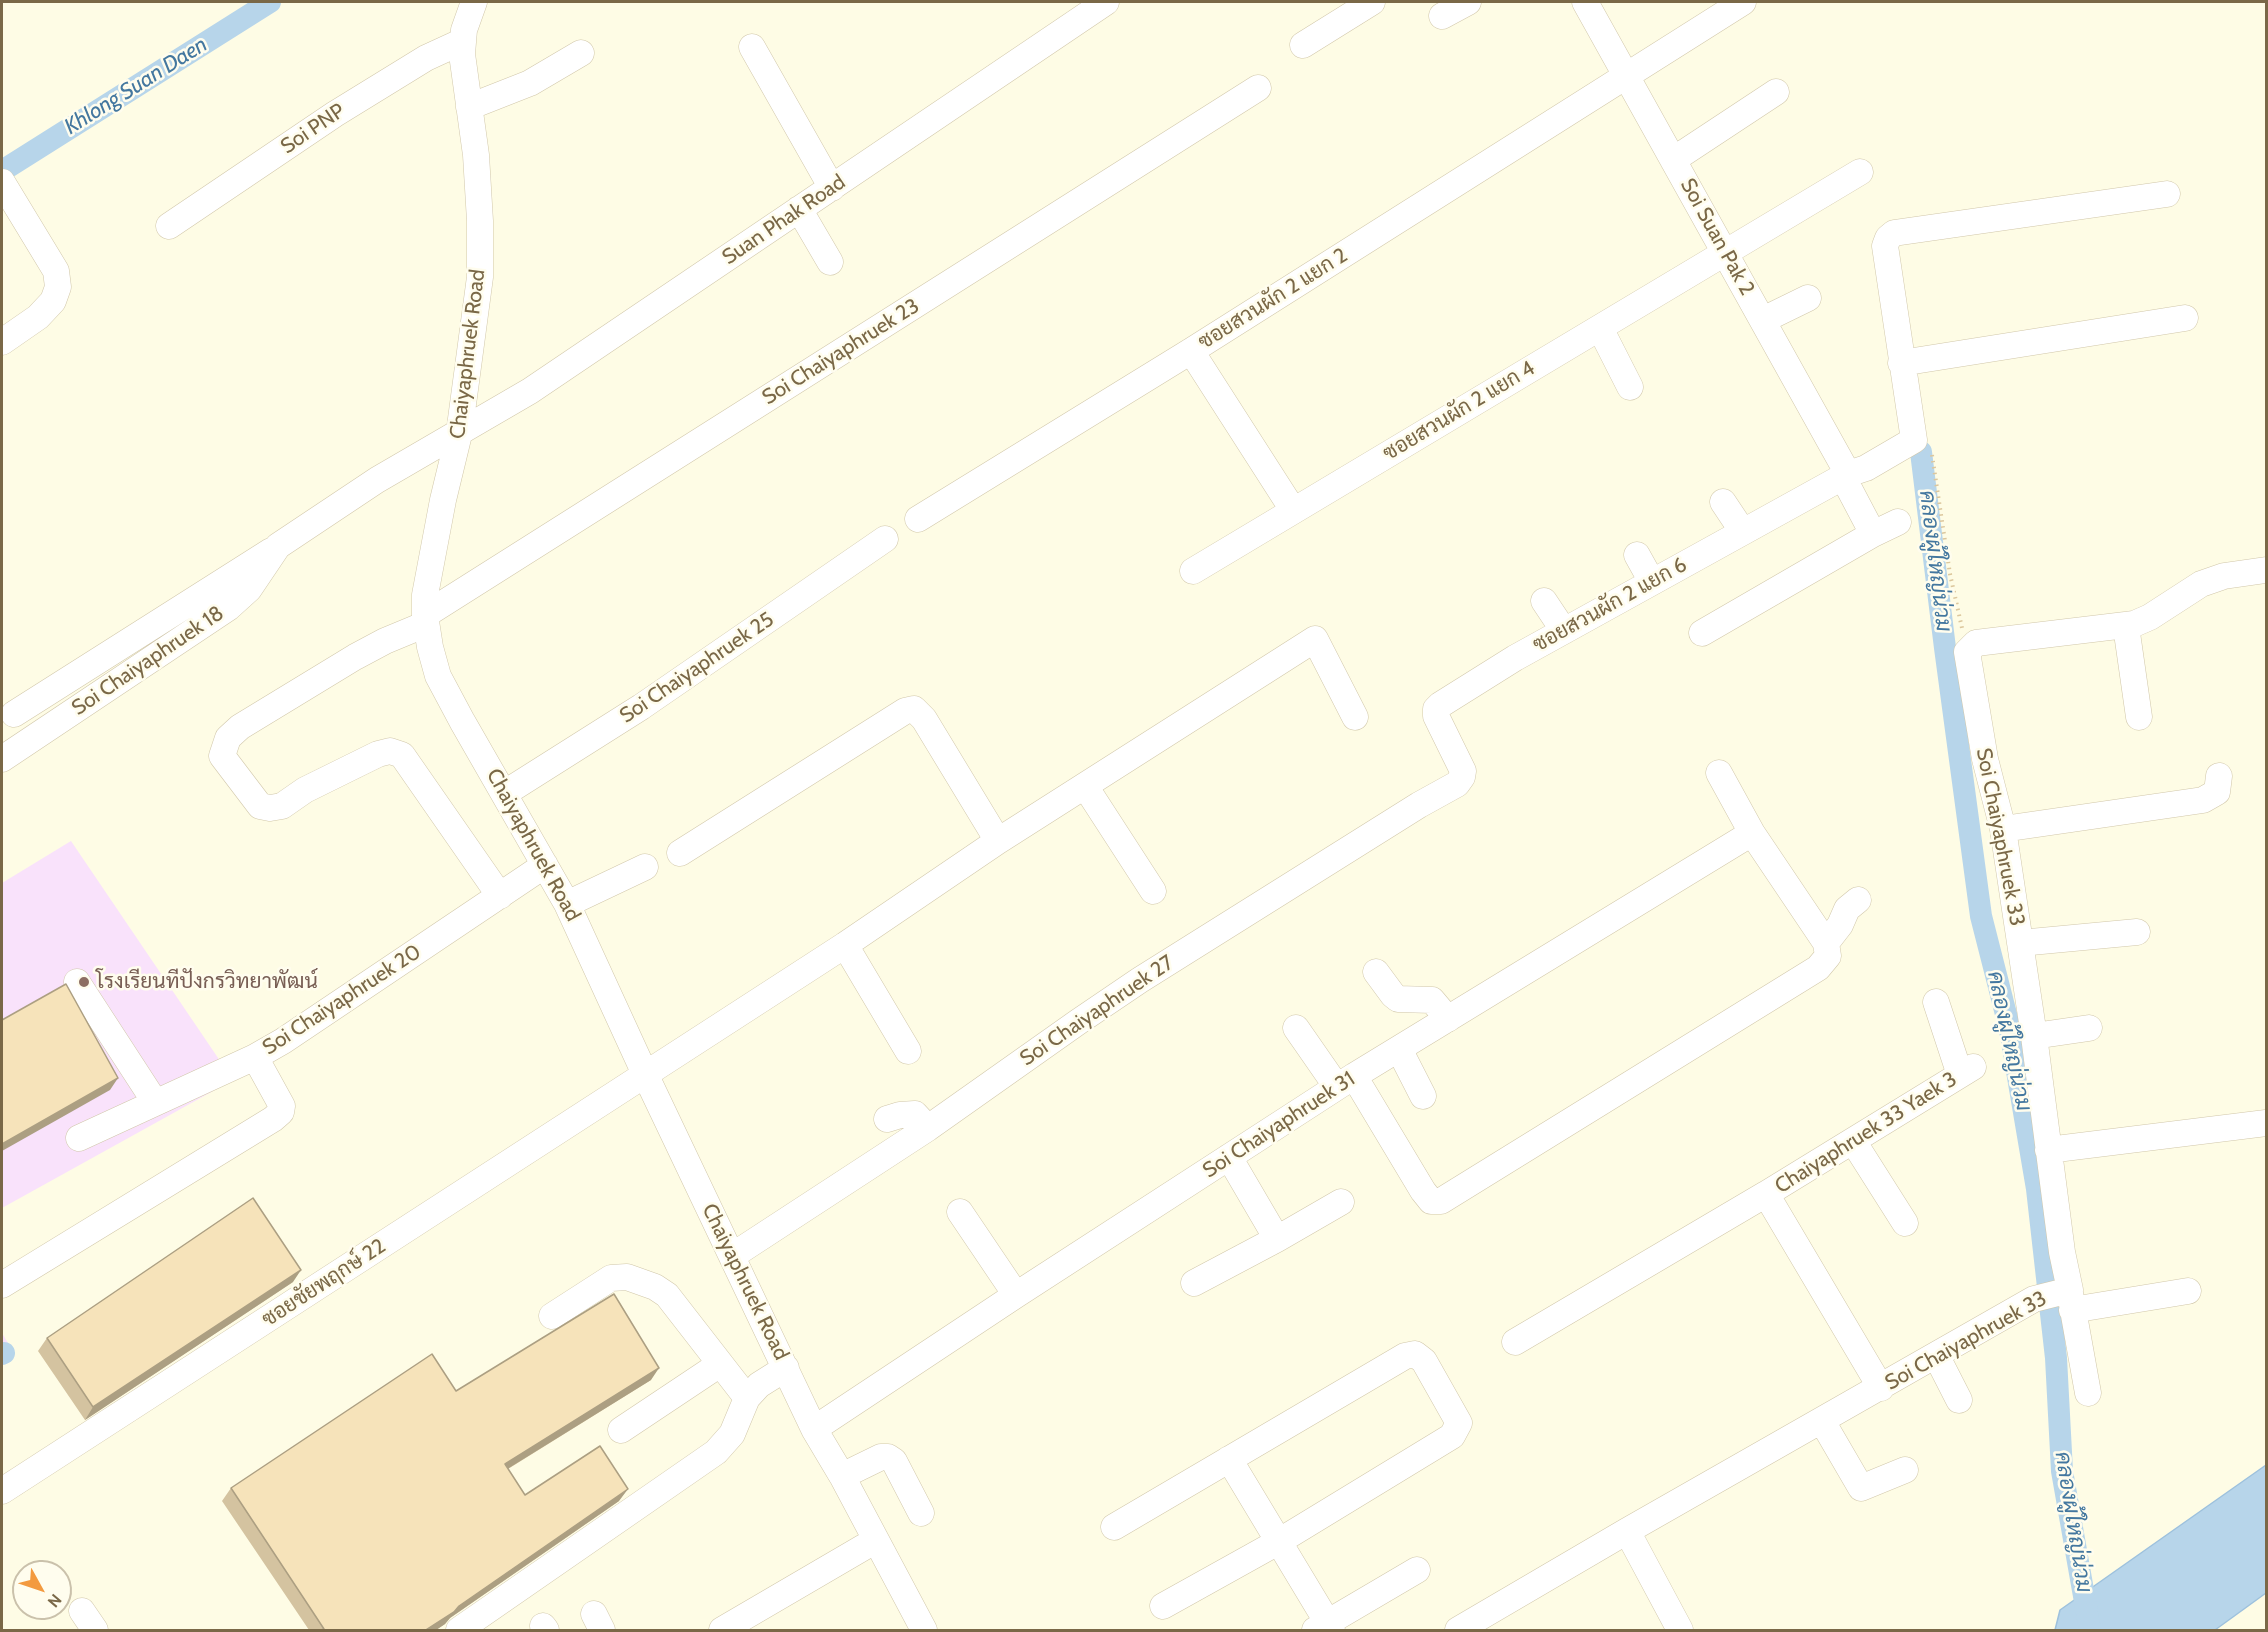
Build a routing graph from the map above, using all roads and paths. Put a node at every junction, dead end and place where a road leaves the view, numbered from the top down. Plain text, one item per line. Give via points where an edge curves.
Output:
1 (1106, 2) edge
2 (1372, 2) edge
3 (1467, 2) edge
4 (1584, 2) edge
5 (1743, 2) edge
6 (475, 3) edge
7 (1442, 16) dead end
8 (463, 41) junction
9 (1304, 45) dead end
10 (752, 47) dead end
11 (581, 53) dead end
12 (1625, 75) junction
13 (1258, 88) dead end
14 (1776, 92) dead end
15 (469, 107) junction
16 (1673, 160) junction
17 (1860, 172) dead end
18 (832, 188) junction
19 (6, 189) edge
20 (2168, 194) dead end
21 (799, 209) junction
22 (169, 226) dead end
23 (1725, 253) junction
24 (830, 262) dead end
25 (1808, 298) dead end
26 (2185, 318) dead end
27 (1763, 320) junction
28 (1600, 328) junction
29 (2, 342) edge
30 (1191, 351) junction
31 (1901, 363) junction
32 (1630, 387) dead end
33 (1912, 428) junction
34 (459, 434) junction
35 (1845, 475) junction
36 (1723, 502) dead end
37 (1293, 510) junction
38 (918, 519) dead end
39 (1898, 522) dead end
40 (1743, 532) junction
41 (1873, 534) junction
42 (885, 538) dead end
43 (279, 546) junction
44 (1637, 555) dead end
45 (2266, 570) edge
46 (1193, 571) dead end
47 (1652, 582) junction
48 (1544, 601) dead end
49 (425, 619) junction
50 (2126, 626) junction
51 (1564, 631) junction
52 (1702, 633) dead end
53 (1967, 652) junction
54 (14, 714) dead end
55 (1355, 717) dead end
56 (2139, 717) dead end
57 (2, 759) edge
58 (1463, 771) joint
59 (1719, 773) dead end
60 (2219, 776) dead end
61 (1085, 786) junction
62 (505, 793) junction
63 (2003, 829) junction
64 (1752, 833) junction
65 (998, 841) junction
66 (680, 853) dead end
67 (545, 865) junction
68 (645, 867) dead end
69 (1153, 891) dead end
70 (500, 896) junction
71 (1858, 900) dead end
72 (567, 903) junction
73 (2137, 932) dead end
74 (1826, 943) junction
75 (2020, 943) junction
76 (845, 945) junction
77 (1376, 972) dead end
78 (76, 982) dead end
79 (1936, 1002) dead end
80 (1448, 1019) junction
81 (1296, 1028) dead end
82 (2089, 1028) dead end
83 (2034, 1036) junction
84 (1399, 1048) junction
85 (908, 1051) dead end
86 (255, 1057) junction
87 (645, 1074) junction
88 (1346, 1082) junction
89 (1423, 1096) dead end
90 (155, 1102) junction
91 (887, 1119) dead end
92 (2266, 1124) edge
93 (928, 1128) junction
94 (79, 1138) dead end
95 (1853, 1141) junction
96 (2048, 1150) junction
97 (1229, 1157) junction
98 (1766, 1194) junction
99 (1341, 1202) dead end
100 (960, 1212) dead end
101 (1905, 1223) dead end
102 (1277, 1239) junction
103 (732, 1256) junction
104 (1194, 1283) dead end
105 (2, 1285) edge
106 (2188, 1291) dead end
107 (1016, 1295) junction
108 (2064, 1296) junction
109 (552, 1316) dead end
110 (1515, 1342) dead end
111 (1936, 1355) junction
112 (720, 1364) junction
113 (786, 1368) junction
114 (1881, 1388) junction
115 (2088, 1393) dead end
116 (747, 1398) junction
117 (1959, 1400) dead end
118 (1822, 1421) junction
119 (814, 1429) junction
120 (621, 1430) dead end
121 (1229, 1459) junction
122 (1905, 1470) dead end
123 (842, 1476) junction
124 (2, 1491) edge
125 (921, 1513) dead end
126 (1114, 1527) dead end
127 (1627, 1531) junction
128 (876, 1540) junction
129 (1278, 1542) junction
130 (1417, 1570) dead end
131 (1163, 1606) dead end
132 (1325, 1628) edge
133 (459, 1630) edge
134 (723, 1630) edge
135 (924, 1630) edge
136 (1458, 1630) edge
137 (1680, 1630) edge

1 - 18 street, Suan Phak Road
2 - 9 street
3 - 7 street
4 - 12 street, Soi Suan Pak 2
5 - 12 street, ซอยสวนผัก 2 แยก 2
6 - 8 street, Chaiyaphruek Road
8 - 15 street, Chaiyaphruek Road
8 - 22 street, Soi PNP via 426,58 335,114
10 - 18 street
11 - 15 street via 530,83
12 - 16 street, Soi Suan Pak 2
12 - 30 street, ซอยสวนผัก 2 แยก 2
13 - 49 street, Soi Chaiyaphruek 23
14 - 16 street
15 - 34 street, Chaiyaphruek Road via 476,155 480,277
16 - 23 street, Soi Suan Pak 2
17 - 23 street, ซอยสวนผัก 2 แยก 4
18 - 21 street, Suan Phak Road
19 - 29 street via 56,271 58,287 53,301 38,317
20 - 31 street via 1894,233 1885,246
21 - 24 street
21 - 34 street, Suan Phak Road via 530,391
23 - 27 street, Soi Suan Pak 2
23 - 28 street, ซอยสวนผัก 2 แยก 4
25 - 27 street
26 - 31 street
27 - 35 street, Soi Suan Pak 2
28 - 32 street
28 - 37 street, ซอยสวนผัก 2 แยก 4
30 - 37 street
30 - 38 street, ซอยสวนผัก 2 แยก 2
31 - 33 street
33 - 35 street, ซอยสวนผัก 2 แยก 6 via 1914,440 1866,468
33 - 53 path via 1930,444 1950,574
34 - 43 street, Soi Chaiyaphruek 18 via 377,480
34 - 49 street, Chaiyaphruek Road via 425,595
35 - 40 street, ซอยสวนผัก 2 แยก 6
35 - 41 street, Soi Suan Pak 2
36 - 40 street
37 - 46 street, ซอยสวนผัก 2 แยก 4
39 - 41 street
40 - 47 street, ซอยสวนผัก 2 แยก 6
41 - 52 street
42 - 62 street, Soi Chaiyaphruek 25 via 641,707
43 - 54 street, Soi Chaiyaphruek 18
43 - 57 street, Soi Chaiyaphruek 18 via 249,589 228,608
44 - 47 street
45 - 50 street via 2201,584 2150,617
47 - 51 street, ซอยสวนผัก 2 แยก 6
48 - 51 street
49 - 62 street, Chaiyaphruek Road via 438,676
49 - 70 street, Soi Chaiyaphruek 23 via 240,727 228,738 222,756 260,806 270,808 282,806 305,790 378,754 390,751 402,755
50 - 53 street via 1976,643
50 - 56 street
51 - 58 street, ซอยสวนผัก 2 แยก 6 via 1436,709
53 - 63 street, Soi Chaiyaphruek 33 via 1985,759
55 - 61 street via 1315,639
58 - 93 street, Soi Chaiyaphruek 27 via 1457,784 1140,980
59 - 64 street
60 - 63 street via 2217,792 2203,800
61 - 65 street
61 - 69 street
62 - 67 street, Chaiyaphruek Road
63 - 75 street, Soi Chaiyaphruek 33
64 - 74 street
64 - 80 street, Soi Chaiyaphruek 31
65 - 66 street via 924,719 914,709 905,711
65 - 76 street
67 - 70 street, Soi Chaiyaphruek 20
67 - 72 street, Chaiyaphruek Road
68 - 72 street
70 - 86 street, Soi Chaiyaphruek 20
71 - 74 street via 1847,909
72 - 87 street, Chaiyaphruek Road
73 - 75 street
74 - 88 street via 1828,956 1818,968 1441,1201 1431,1201 1422,1191
75 - 83 street, Soi Chaiyaphruek 33
76 - 85 street
76 - 87 street
77 - 80 street via 1393,995 1405,1000 1432,1000
78 - 90 street
79 - 95 street, Chaiyaphruek 33 Yaek 3 via 1966,1071
80 - 84 street, Soi Chaiyaphruek 31
81 - 88 street
82 - 83 street
83 - 96 street, Soi Chaiyaphruek 33
84 - 88 street, Soi Chaiyaphruek 31
84 - 89 street
86 - 90 street
86 - 105 street, Soi Chaiyaphruek 20 via 282,1106 281,1112
87 - 103 street, Chaiyaphruek Road
87 - 124 street, ซอยชัยพฤกษ์ 22
88 - 97 street, Soi Chaiyaphruek 31
90 - 94 street
91 - 93 street via 915,1114
92 - 96 street
93 - 103 street, Soi Chaiyaphruek 27
95 - 98 street, Chaiyaphruek 33 Yaek 3
95 - 101 street
96 - 108 street, Soi Chaiyaphruek 33
97 - 102 street
97 - 107 street, Soi Chaiyaphruek 31
98 - 110 street
98 - 114 street, Chaiyaphruek 33 Yaek 3
99 - 102 street
100 - 107 street
102 - 104 street
103 - 113 street, Chaiyaphruek Road
106 - 108 street
107 - 119 street, Soi Chaiyaphruek 31
108 - 111 street, Soi Chaiyaphruek 33 via 2034,1299
108 - 115 street
109 - 112 street via 611,1278 627,1277 667,1296
111 - 114 street, Soi Chaiyaphruek 33
111 - 117 street
112 - 116 street
112 - 120 street
113 - 116 street
113 - 119 street, Chaiyaphruek Road
114 - 118 street, Soi Chaiyaphruek 33
116 - 133 street via 732,1434 716,1452
118 - 122 street via 1861,1488
118 - 127 street, Soi Chaiyaphruek 33
119 - 123 street, Chaiyaphruek Road
121 - 126 street
121 - 129 street
121 - 129 street via 1405,1356 1415,1354 1424,1361 1459,1423 1452,1436
123 - 125 street via 888,1457 894,1461
123 - 128 street, Chaiyaphruek Road
127 - 136 street, Soi Chaiyaphruek 33
127 - 137 street
128 - 134 street
128 - 135 street, Chaiyaphruek Road
129 - 131 street
129 - 132 street
130 - 132 street

